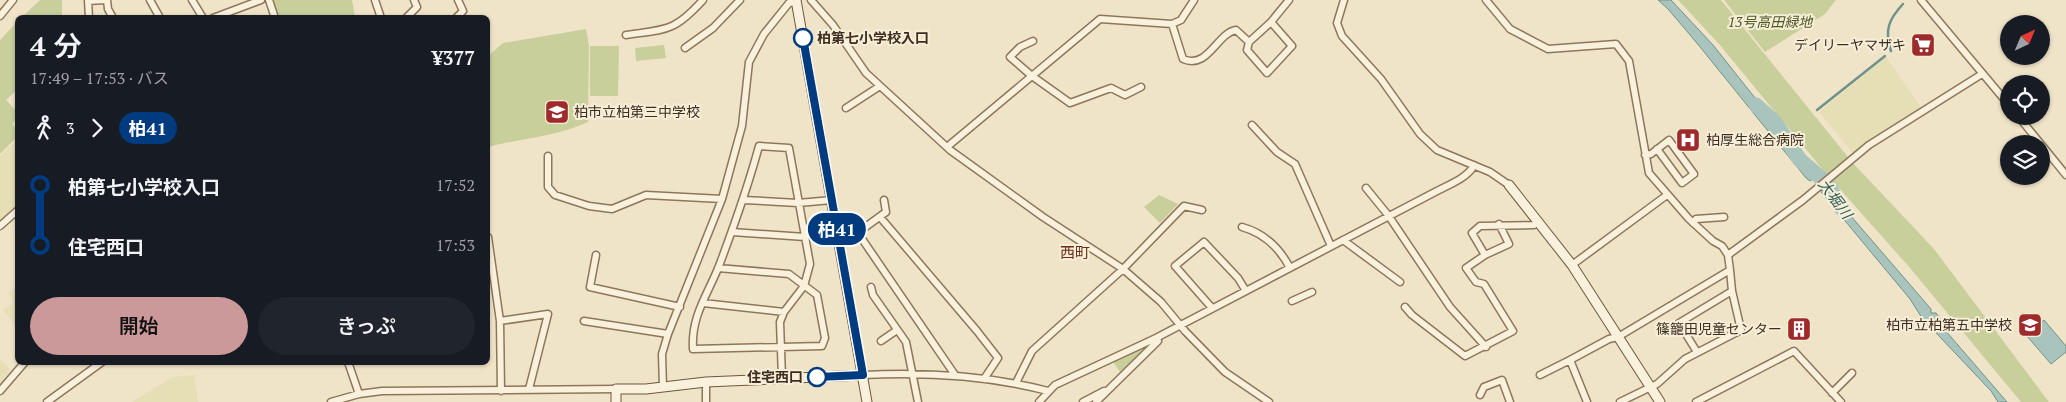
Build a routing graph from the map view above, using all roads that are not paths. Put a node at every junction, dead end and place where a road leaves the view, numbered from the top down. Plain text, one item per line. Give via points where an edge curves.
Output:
1 (13, 0) edge
2 (88, 0) edge
3 (106, 0) edge
4 (150, 0) edge
5 (192, 0) edge
6 (261, 0) edge
7 (269, 0) edge
8 (375, 0) edge
9 (414, 0) edge
10 (458, 0) edge
11 (703, 0) edge
12 (740, 0) edge
13 (811, 0) edge
14 (1194, 0) edge
15 (1288, 0) edge
16 (1344, 0) edge
17 (1486, 0) edge
18 (1921, 0) edge
19 (796, 1) edge
20 (89, 15) edge
21 (111, 15) edge
22 (158, 15) edge
23 (201, 15) edge
24 (222, 15) edge
25 (274, 15) edge
26 (380, 15) edge
27 (409, 15) edge
28 (459, 15) edge
29 (0, 16) edge
30 (1271, 22) junction
31 (1172, 24) junction
32 (626, 35) dead end
33 (1033, 41) dead end
34 (1249, 42) junction
35 (685, 48) dead end
36 (1982, 74) junction
37 (1032, 76) junction
38 (880, 86) junction
39 (1141, 87) dead end
40 (2000, 95) edge
41 (846, 108) dead end
42 (1252, 124) dead end
43 (2025, 125) edge
44 (947, 147) junction
45 (1657, 149) junction
46 (1645, 154) junction
47 (548, 156) dead end
48 (1474, 165) junction
49 (2066, 176) edge
50 (1510, 185) joint
51 (1366, 188) dead end
52 (1667, 195) junction
53 (722, 199) junction
54 (744, 200) junction
55 (832, 200) junction
56 (884, 200) dead end
57 (798, 203) junction
58 (1202, 210) dead end
59 (15, 213) edge
60 (1388, 215) junction
61 (880, 217) junction
62 (1724, 217) dead end
63 (1538, 222) junction
64 (1693, 222) junction
65 (1499, 224) junction
66 (0, 226) edge
67 (1242, 227) dead end
68 (732, 232) junction
69 (858, 233) junction
70 (805, 237) junction
71 (1343, 240) junction
72 (840, 242) junction
73 (1330, 246) junction
74 (490, 251) edge
75 (1728, 254) junction
76 (596, 255) dead end
77 (1485, 255) junction
78 (1572, 265) junction
79 (718, 268) junction
80 (1290, 268) junction
81 (1123, 269) junction
82 (1730, 270) junction
83 (1400, 282) dead end
84 (804, 286) junction
85 (871, 287) dead end
86 (1246, 291) junction
87 (1312, 292) dead end
88 (1732, 292) junction
89 (1292, 301) dead end
90 (703, 304) junction
91 (680, 307) junction
92 (1405, 307) dead end
93 (1212, 308) junction
94 (784, 312) junction
95 (500, 321) junction
96 (584, 321) dead end
97 (1181, 325) junction
98 (897, 330) junction
99 (668, 334) junction
100 (1618, 337) junction
101 (1156, 338) junction
102 (881, 341) dead end
103 (781, 346) junction
104 (1486, 347) junction
105 (1698, 352) junction
106 (1570, 360) junction
107 (22, 365) edge
108 (98, 365) edge
109 (349, 365) edge
110 (912, 373) junction
111 (1852, 373) dead end
112 (863, 375) junction
113 (955, 375) junction
114 (1540, 376) dead end
115 (782, 378) junction
116 (984, 379) junction
117 (706, 382) junction
118 (1016, 383) junction
119 (1112, 386) junction
120 (663, 387) junction
121 (1651, 387) junction
122 (529, 389) junction
123 (616, 389) junction
124 (0, 391) edge
125 (501, 391) junction
126 (1048, 391) junction
127 (1832, 393) junction
128 (359, 394) junction
129 (1480, 395) dead end
130 (1042, 401) edge
131 (47, 402) edge
132 (331, 402) edge
133 (616, 402) edge
134 (706, 402) edge
135 (867, 402) edge
136 (918, 402) edge
137 (1083, 402) edge
138 (1096, 402) edge
139 (1269, 402) edge
140 (1510, 402) edge
141 (1587, 402) edge
142 (1620, 402) edge
143 (1660, 402) edge
144 (1696, 402) edge
145 (1842, 402) edge

1 - 29 street
2 - 3 street
2 - 20 street
3 - 21 street
4 - 22 street
5 - 23 street
6 - 24 street
7 - 25 street
8 - 26 street
9 - 27 street via 417,7
10 - 28 street via 463,11
11 - 32 street via 679,24 668,29
12 - 35 street via 712,28
13 - 38 street via 834,25 866,73
14 - 31 street via 1181,20
15 - 30 street
16 - 48 street via 1337,22 1342,36 1381,79 1420,134 1437,150
17 - 46 street via 1510,29 1548,48 1616,44 1629,62
18 - 36 street
19 - 53 street via 789,2 764,34 749,62 742,126
19 - 55 street
30 - 34 street
30 - 34 street via 1292,46 1267,73 1247,50
31 - 34 street via 1183,59 1188,62 1206,57 1229,31 1236,30
31 - 37 street via 1100,19
33 - 37 street via 1010,57
36 - 40 street
36 - 75 street via 1869,145 1803,200
37 - 39 street via 1070,103 1111,88 1125,95
37 - 44 street
38 - 41 street
38 - 44 street
42 - 73 street via 1277,152 1295,164
43 - 49 street
44 - 81 street via 1043,217
45 - 45 street via 1669,140 1694,174 1682,183
45 - 46 street
46 - 52 street via 1649,173
47 - 53 street via 548,187 554,195 589,206 612,209 646,195
48 - 50 street via 1496,174
48 - 60 street via 1462,176
50 - 63 street
51 - 60 street
52 - 64 street
52 - 78 street
53 - 91 street
54 - 57 street
54 - 57 street via 759,146 789,148
54 - 68 street
55 - 57 street
55 - 72 street
56 - 61 street via 886,212
57 - 70 street
58 - 81 street via 1184,206
59 - 66 street
60 - 71 street
60 - 104 street via 1450,307
61 - 69 street
61 - 116 street via 998,358
62 - 64 street
63 - 65 street via 1534,225
63 - 78 street
64 - 75 street
65 - 77 street via 1509,244
65 - 77 street via 1480,226 1472,233
67 - 80 street via 1259,232 1283,253
68 - 70 street
68 - 79 street
69 - 72 street
69 - 113 street
70 - 84 street via 810,264
71 - 73 street
71 - 83 street
72 - 112 street
73 - 80 street
74 - 95 street
75 - 82 street
76 - 91 street via 590,287
77 - 104 street via 1466,268 1476,282 1484,284 1513,331
78 - 100 street
79 - 84 street via 789,274
79 - 90 street
80 - 86 street
81 - 97 street via 1161,302
81 - 118 street via 1032,350
82 - 88 street
82 - 100 street
84 - 94 street
84 - 103 street via 817,296 825,338 822,346
85 - 98 street
86 - 93 street
86 - 93 street via 1204,242 1175,266
87 - 89 street
88 - 105 street via 1741,330
88 - 105 street via 1679,323
90 - 94 street
90 - 103 street via 694,322 693,349
91 - 99 street
92 - 104 street via 1412,316 1466,356
93 - 97 street
94 - 103 street via 780,322
95 - 122 street via 548,314
95 - 125 street
96 - 99 street
97 - 101 street
97 - 139 street via 1225,372
98 - 102 street
98 - 110 street via 906,342
99 - 120 street via 662,354
100 - 106 street
100 - 121 street
101 - 119 street via 1158,342
101 - 126 street
103 - 115 street
105 - 121 street
106 - 114 street
106 - 141 street
107 - 124 street
108 - 131 street
109 - 128 street
110 - 112 street
110 - 113 street
110 - 136 street
111 - 127 street
112 - 115 street
112 - 135 street
113 - 116 street
115 - 117 street
116 - 118 street
117 - 120 street
117 - 134 street
118 - 126 street
119 - 137 street
119 - 138 street
120 - 123 street
121 - 142 street
121 - 143 street
122 - 123 street
122 - 125 street
123 - 133 street
125 - 128 street via 382,391
126 - 130 street
127 - 144 street via 1794,351
127 - 145 street
128 - 132 street
129 - 140 street via 1484,387 1502,380

